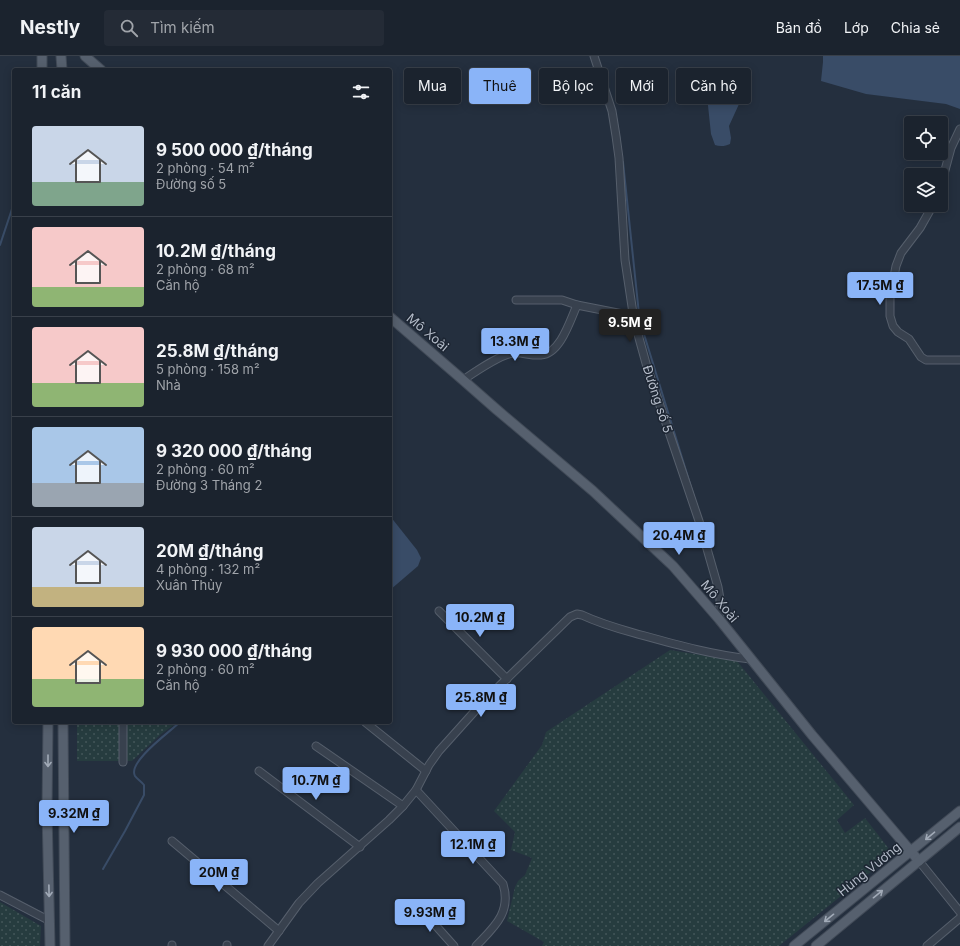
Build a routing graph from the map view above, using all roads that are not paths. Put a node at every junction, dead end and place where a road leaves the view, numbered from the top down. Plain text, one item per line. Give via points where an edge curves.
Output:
1 (42, 56) edge
2 (62, 56) edge
3 (85, 56) edge
4 (594, 56) edge
5 (42, 68) edge
6 (62, 68) edge
7 (99, 68) edge
8 (960, 129) edge
9 (946, 168) edge
10 (929, 212) edge
11 (516, 300) dead end
12 (577, 305) junction
13 (633, 316) junction
14 (392, 319) edge
15 (960, 360) edge
16 (464, 380) junction
17 (439, 611) dead end
18 (719, 619) junction
19 (750, 658) junction
20 (507, 678) junction
21 (48, 724) edge
22 (63, 724) edge
23 (123, 724) edge
24 (367, 724) edge
25 (316, 746) dead end
26 (124, 762) dead end
27 (259, 771) dead end
28 (426, 771) junction
29 (416, 790) junction
30 (403, 806) junction
31 (63, 810) junction
32 (47, 811) junction
33 (960, 811) edge
34 (960, 827) edge
35 (172, 841) dead end
36 (360, 847) junction
37 (911, 851) junction
38 (919, 861) junction
39 (0, 895) edge
40 (420, 908) dead end
41 (960, 912) edge
42 (960, 918) edge
43 (50, 921) junction
44 (279, 931) junction
45 (50, 946) edge
46 (65, 946) edge
47 (268, 946) edge
48 (454, 946) edge
49 (476, 946) edge
50 (794, 946) edge
51 (817, 946) edge
52 (927, 946) edge

1 - 5 main road
2 - 6 main road
3 - 7 main road
4 - 13 street, Đường số 5 via 612,111 617,144 626,267
8 - 9 street
10 - 15 street via 898,259 891,288 891,321 895,329 908,339 926,360
11 - 12 street via 562,300
12 - 13 street
12 - 16 street via 562,338 550,353 511,353
13 - 18 street, Đường số 5 via 718,587
14 - 16 main road, Mô Xoài
16 - 18 main road, Mô Xoài via 652,545
17 - 20 street
18 - 19 main road, Mô Xoài
19 - 20 street via 707,653 610,626 577,614 570,616
19 - 37 main road, Mô Xoài
20 - 28 street via 439,750
21 -> 32 main road
22 - 31 main road
23 - 26 street
24 - 28 street
25 - 30 street
27 - 36 street
28 - 29 street
29 - 30 street
29 - 49 street via 504,884 505,904 500,920
30 - 36 street
31 - 32 street
31 - 46 main road
32 -> 43 main road
33 -> 37 main road, Hùng Vương
34 - 38 main road, Hùng Vương
35 - 44 street
36 - 44 street via 299,903
37 - 38 main road, Mô Xoài
37 -> 50 main road, Hùng Vương
38 - 41 street
51 -> 38 main road, Hùng Vương
39 - 43 street
40 - 48 street
42 - 52 street
43 - 45 main road
44 - 47 street

